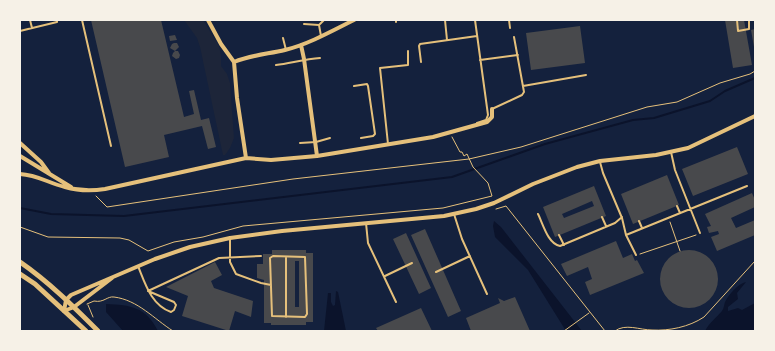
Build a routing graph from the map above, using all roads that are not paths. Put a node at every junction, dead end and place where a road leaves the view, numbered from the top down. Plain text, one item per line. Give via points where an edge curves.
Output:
1 (30, 20) edge
2 (56, 20) edge
3 (82, 20) edge
4 (208, 20) edge
5 (324, 20) edge
6 (354, 20) edge
7 (445, 20) edge
8 (475, 20) edge
9 (509, 20) edge
10 (737, 20) edge
11 (749, 20) edge
12 (304, 24) dead end
13 (319, 25) junction
14 (32, 28) junction
15 (510, 28) dead end
16 (20, 31) edge
17 (321, 36) junction
18 (477, 36) junction
19 (514, 37) dead end
20 (282, 38) dead end
21 (447, 40) junction
22 (301, 45) junction
23 (286, 50) junction
24 (408, 51) dead end
25 (518, 55) junction
26 (320, 58) dead end
27 (304, 59) junction
28 (480, 60) junction
29 (234, 62) junction
30 (421, 62) dead end
31 (276, 65) dead end
32 (586, 75) dead end
33 (354, 86) dead end
34 (523, 86) junction
35 (492, 108) joint
36 (755, 116) edge
37 (478, 125) junction
38 (330, 138) dead end
39 (361, 138) dead end
40 (316, 142) junction
41 (20, 143) edge
42 (300, 143) dead end
43 (388, 145) junction
44 (111, 146) dead end
45 (671, 152) junction
46 (20, 156) edge
47 (317, 156) junction
48 (246, 158) junction
49 (600, 161) junction
50 (20, 174) edge
51 (50, 175) junction
52 (747, 186) dead end
53 (76, 190) junction
54 (677, 206) dead end
55 (691, 209) junction
56 (680, 213) junction
57 (454, 214) junction
58 (538, 214) dead end
59 (602, 217) dead end
60 (622, 217) junction
61 (639, 221) dead end
62 (366, 223) junction
63 (606, 226) junction
64 (642, 228) junction
65 (700, 233) road end
66 (559, 235) dead end
67 (626, 235) junction
68 (230, 238) junction
69 (564, 245) junction
70 (636, 255) road end
71 (261, 256) dead end
72 (470, 256) junction
73 (230, 257) junction
74 (286, 257) junction
75 (20, 262) edge
76 (412, 263) dead end
77 (138, 266) junction
78 (436, 272) dead end
79 (20, 274) edge
80 (385, 276) junction
81 (112, 278) junction
82 (271, 285) junction
83 (148, 292) junction
84 (487, 294) dead end
85 (66, 300) junction
86 (396, 302) dead end
87 (74, 307) junction
88 (64, 311) junction
89 (286, 317) junction
90 (86, 331) edge
91 (98, 331) edge

1 - 14 lane
2 - 14 lane via 57,22
3 - 44 lane
4 - 29 street
5 - 13 lane
6 - 17 street
7 - 21 lane
8 - 18 lane
9 - 15 lane
10 - 11 lane via 738,31 749,29
12 - 13 lane
13 - 17 lane
14 - 16 lane
17 - 22 street
18 - 21 lane
18 - 28 lane
19 - 25 lane
20 - 23 lane
21 - 30 lane via 420,44 418,46
22 - 23 street
22 - 27 street
23 - 29 street via 246,57
24 - 43 lane via 408,65 380,68
25 - 28 lane
25 - 34 lane
26 - 27 lane
27 - 31 lane
27 - 40 street
28 - 37 lane via 488,115 486,120 477,123
29 - 48 street
32 - 34 lane
33 - 39 lane via 368,86 375,134
34 - 35 lane via 522,95
35 - 37 street via 490,121
36 - 45 street via 688,148
37 - 43 street
38 - 40 lane
40 - 42 lane
40 - 47 street
41 - 51 street via 41,162
43 - 47 street
45 - 49 street
45 - 55 lane via 675,170
46 - 51 street
47 - 48 street via 271,160
48 - 53 street via 106,189
49 - 57 street via 563,172 494,203
49 - 60 lane
50 - 53 street via 42,178
51 - 53 street
52 - 55 lane
54 - 56 lane
55 - 56 lane
55 - 65 lane
56 - 64 lane
57 - 62 street
57 - 72 lane
58 - 69 lane via 551,241 555,245
59 - 63 lane
60 - 63 lane
60 - 67 lane
61 - 64 lane
62 - 68 street
62 - 80 lane via 368,243
63 - 69 lane
64 - 67 lane
66 - 69 lane
67 - 70 lane
68 - 73 lane
68 - 77 street via 190,247
71 - 73 lane
72 - 78 lane
72 - 84 lane
73 - 82 lane via 236,274
73 - 83 lane via 219,258
74 - 82 lane via 271,257
74 - 89 lane
74 - 89 lane via 305,257 307,314 305,317
75 - 85 street
76 - 80 lane
77 - 81 street
77 - 83 lane
79 - 88 street via 35,284
80 - 86 lane
81 - 85 street via 81,290
81 - 87 street
82 - 89 lane via 271,315
83 - 83 lane via 174,302 176,307 171,312 166,310
85 - 87 street
85 - 88 street
87 - 88 street
87 - 91 street
88 - 90 street

